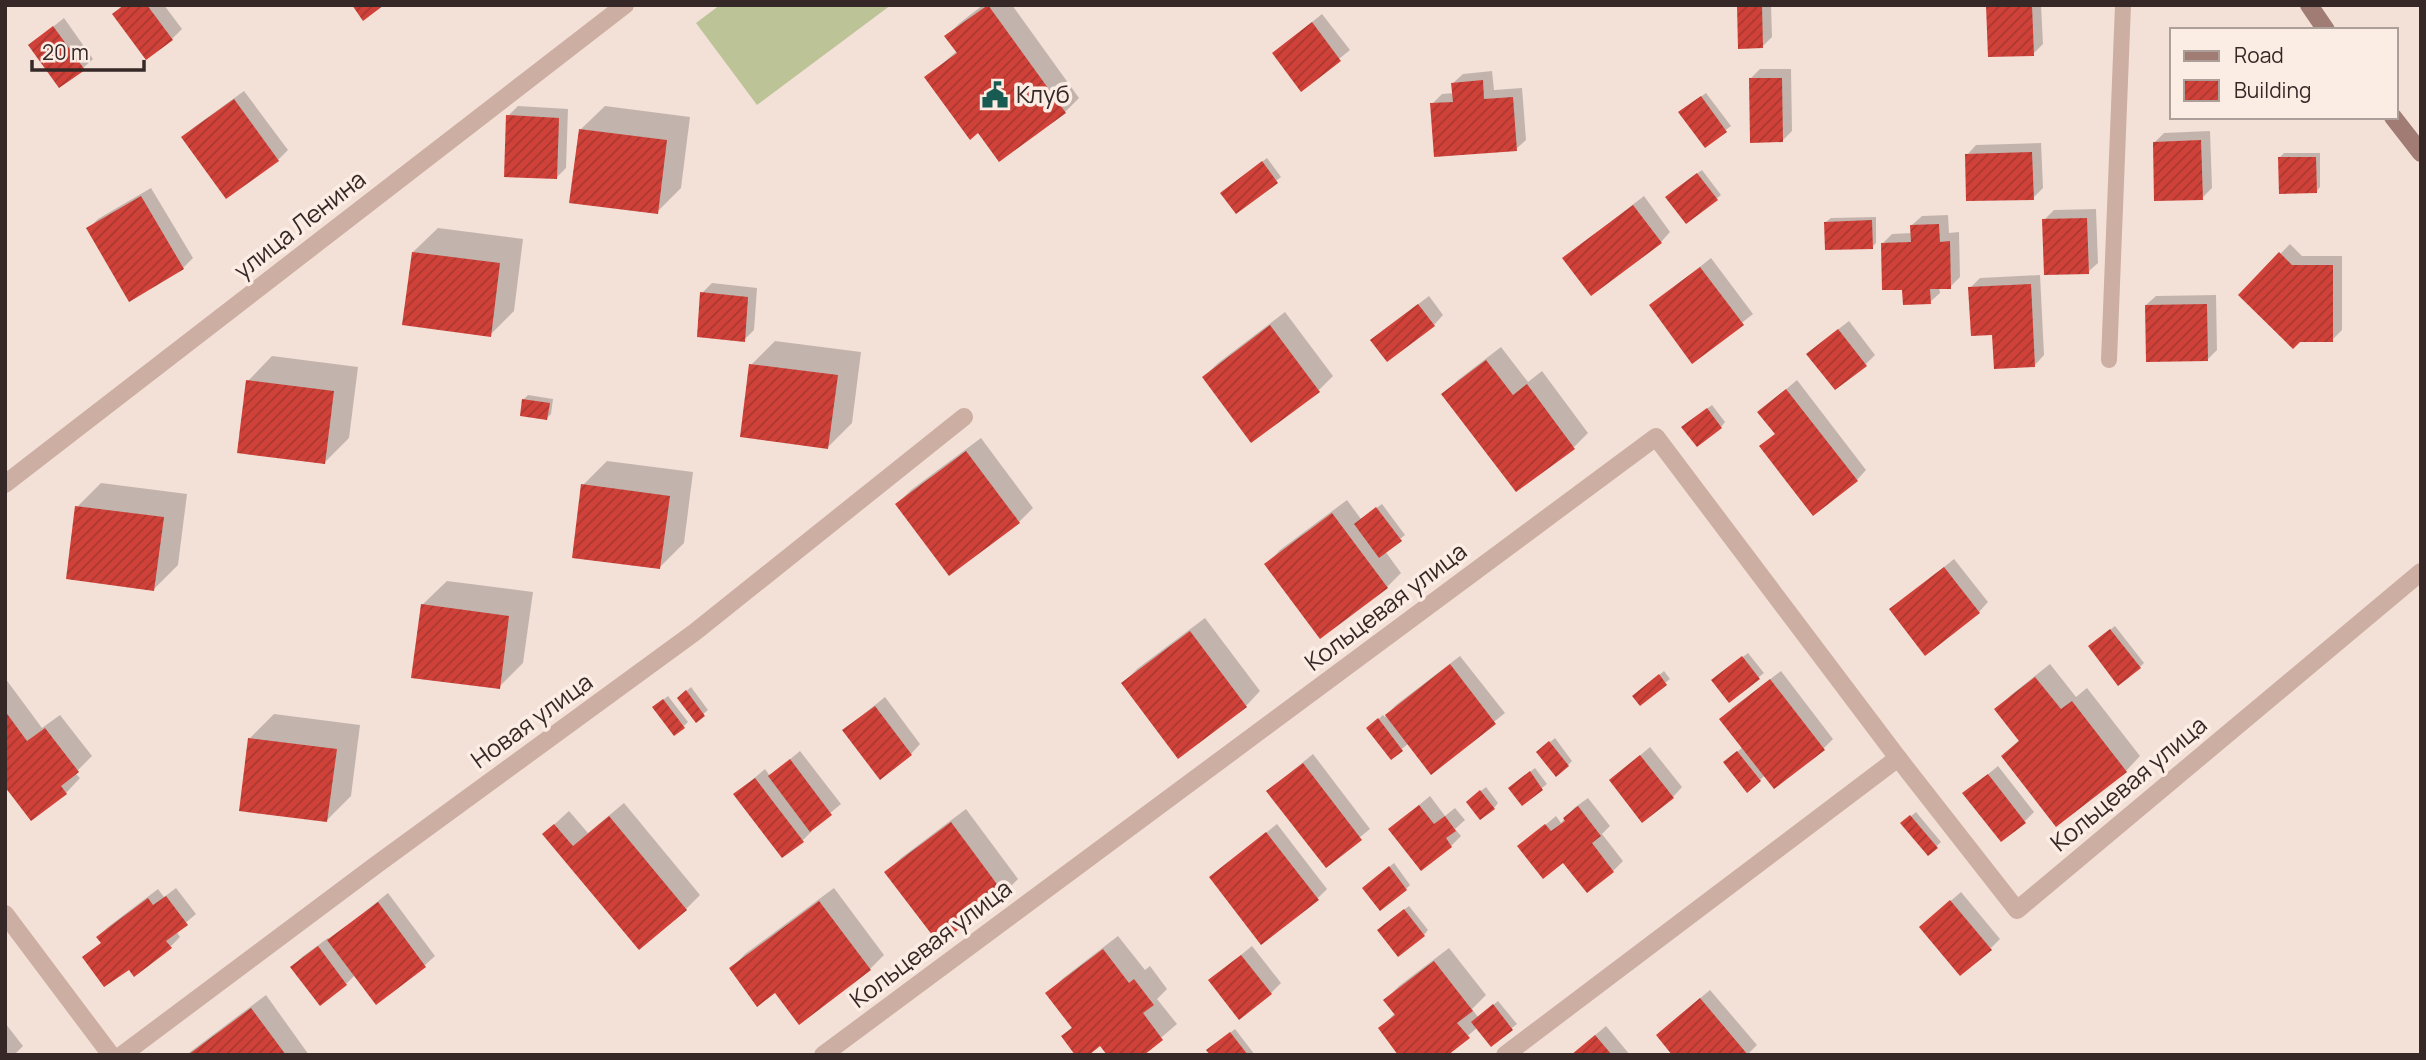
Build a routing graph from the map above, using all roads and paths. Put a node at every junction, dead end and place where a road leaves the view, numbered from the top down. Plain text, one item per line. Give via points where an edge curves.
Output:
1 (625, 5) edge
2 (2123, 5) edge
3 (2309, 5) edge
4 (2325, 28) edge
5 (2395, 119) edge
6 (2421, 153) edge
7 (2109, 360) dead end
8 (964, 417) dead end
9 (5, 484) edge
10 (2421, 572) edge
11 (1898, 758) junction
12 (5, 914) edge
13 (111, 1055) edge
14 (122, 1055) edge
15 (823, 1055) edge
16 (1505, 1055) edge

1 - 9 street, улица Ленина
2 - 7 lane
3 - 4 main road
5 - 6 main road
8 - 14 street, Новая улица via 695,632
10 - 11 street, Кольцевая улица via 2017,910
11 - 15 street, Кольцевая улица via 1656,437
11 - 16 street
12 - 13 street

